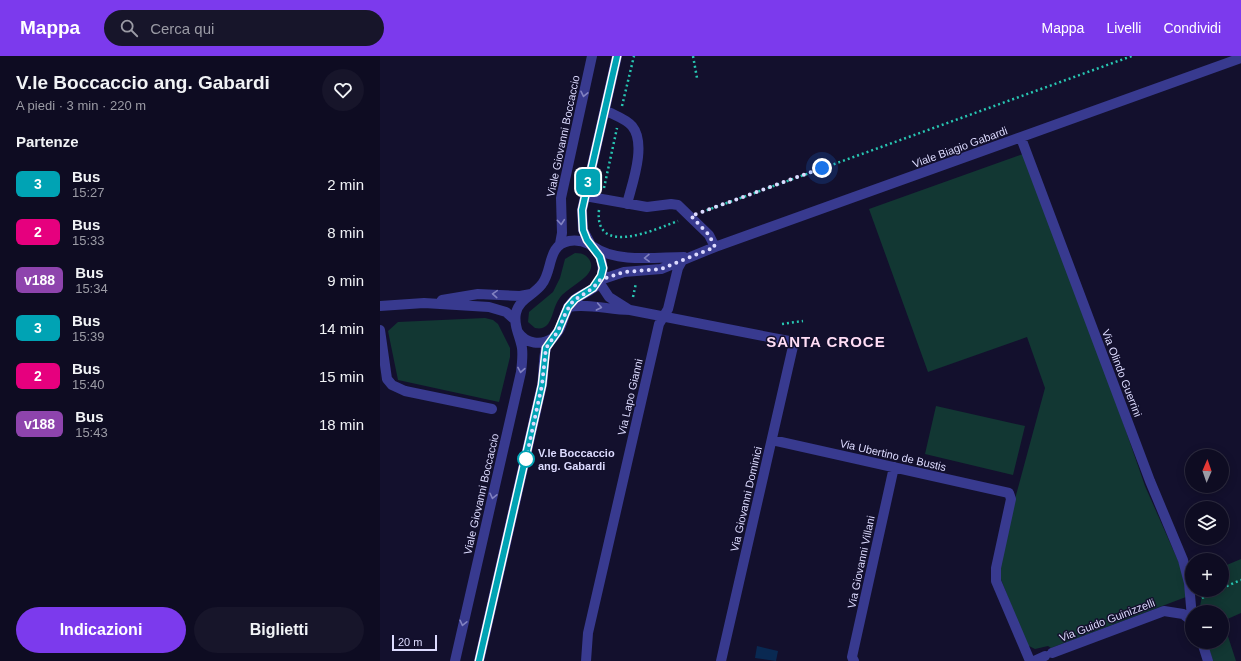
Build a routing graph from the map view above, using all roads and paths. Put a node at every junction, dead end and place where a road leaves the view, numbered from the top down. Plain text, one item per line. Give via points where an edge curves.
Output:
1 (592, 56) edge
2 (617, 56) edge
3 (692, 56) edge
4 (1132, 56) edge
5 (1241, 58) edge
6 (698, 78) dead end
7 (605, 110) junction
8 (1021, 138) junction
9 (585, 196) junction
10 (627, 204) junction
11 (599, 208) dead end
12 (691, 216) junction
13 (560, 244) junction
14 (592, 246) junction
15 (715, 247) junction
16 (685, 258) junction
17 (637, 276) dead end
18 (600, 281) junction
19 (534, 293) junction
20 (424, 303) junction
21 (631, 305) junction
22 (380, 306) edge
23 (568, 307) junction
24 (664, 316) junction
25 (515, 320) junction
26 (803, 321) dead end
27 (782, 324) dead end
28 (380, 330) edge
29 (518, 331) junction
30 (554, 337) junction
31 (492, 409) dead end
32 (772, 440) junction
33 (894, 467) junction
34 (1241, 580) edge
35 (1229, 585) edge
36 (1191, 605) edge
37 (1185, 615) edge
38 (1204, 649) edge
39 (455, 661) edge
40 (479, 661) edge
41 (586, 661) edge
42 (721, 661) edge
43 (854, 661) edge
44 (1030, 661) edge
45 (1034, 661) edge
46 (1208, 661) edge

1 -> 13 street, Viale Giovanni Boccaccio via 562,194
2 - 7 street
3 - 6 path
4 - 12 path
5 - 8 street, Viale Biagio Gabardi
7 - 9 street
7 - 10 street via 629,123 638,140 638,159
8 - 15 street, Viale Biagio Gabardi
8 - 36 street, Via Olindo Guerrini via 1150,481 1183,560
9 - 10 street
9 - 14 street via 582,227
10 - 12 street via 650,208 674,204
11 - 12 path via 600,227 607,234 617,237 639,234
12 - 15 street via 709,235
13 - 14 street via 579,241
13 - 19 street, Viale Giovanni Boccaccio via 553,253 544,281
16 -> 14 street, Viale Biagio Gabardi via 627,257 601,252
14 - 18 street via 602,264
15 - 16 street, Viale Biagio Gabardi
16 - 18 street, Viale Biagio Gabardi via 657,270 624,272
16 - 24 street, Via Lapo Gianni via 678,268
17 - 21 path
18 - 21 street via 609,296
18 - 23 street
19 -> 20 street via 520,296 474,294
19 - 25 street, Viale Giovanni Boccaccio via 519,305
20 - 22 street
20 - 25 street via 496,308
23 -> 21 street via 585,305 608,309
21 - 24 street
23 - 30 street
24 - 32 street, Via Giovanni Dominici via 794,342
24 - 41 street, Via Lapo Gianni via 659,324 588,634
25 - 29 street, Viale Giovanni Boccaccio
26 - 27 path
28 - 31 street via 386,376 392,385
29 - 30 street via 524,339 536,342
29 -> 39 street, Viale Giovanni Boccaccio via 523,352 521,372
30 - 40 street via 546,348 542,385
32 - 33 street, Via Ubertino de Bustis
32 - 42 street, Via Giovanni Dominici
33 - 43 street, Via Giovanni Villani via 852,656
33 - 44 street, Via Ubertino de Bustis via 1009,494 996,581
34 - 35 path
37 - 45 street, Via Guido Guinizzelli via 1164,611
38 - 46 street

